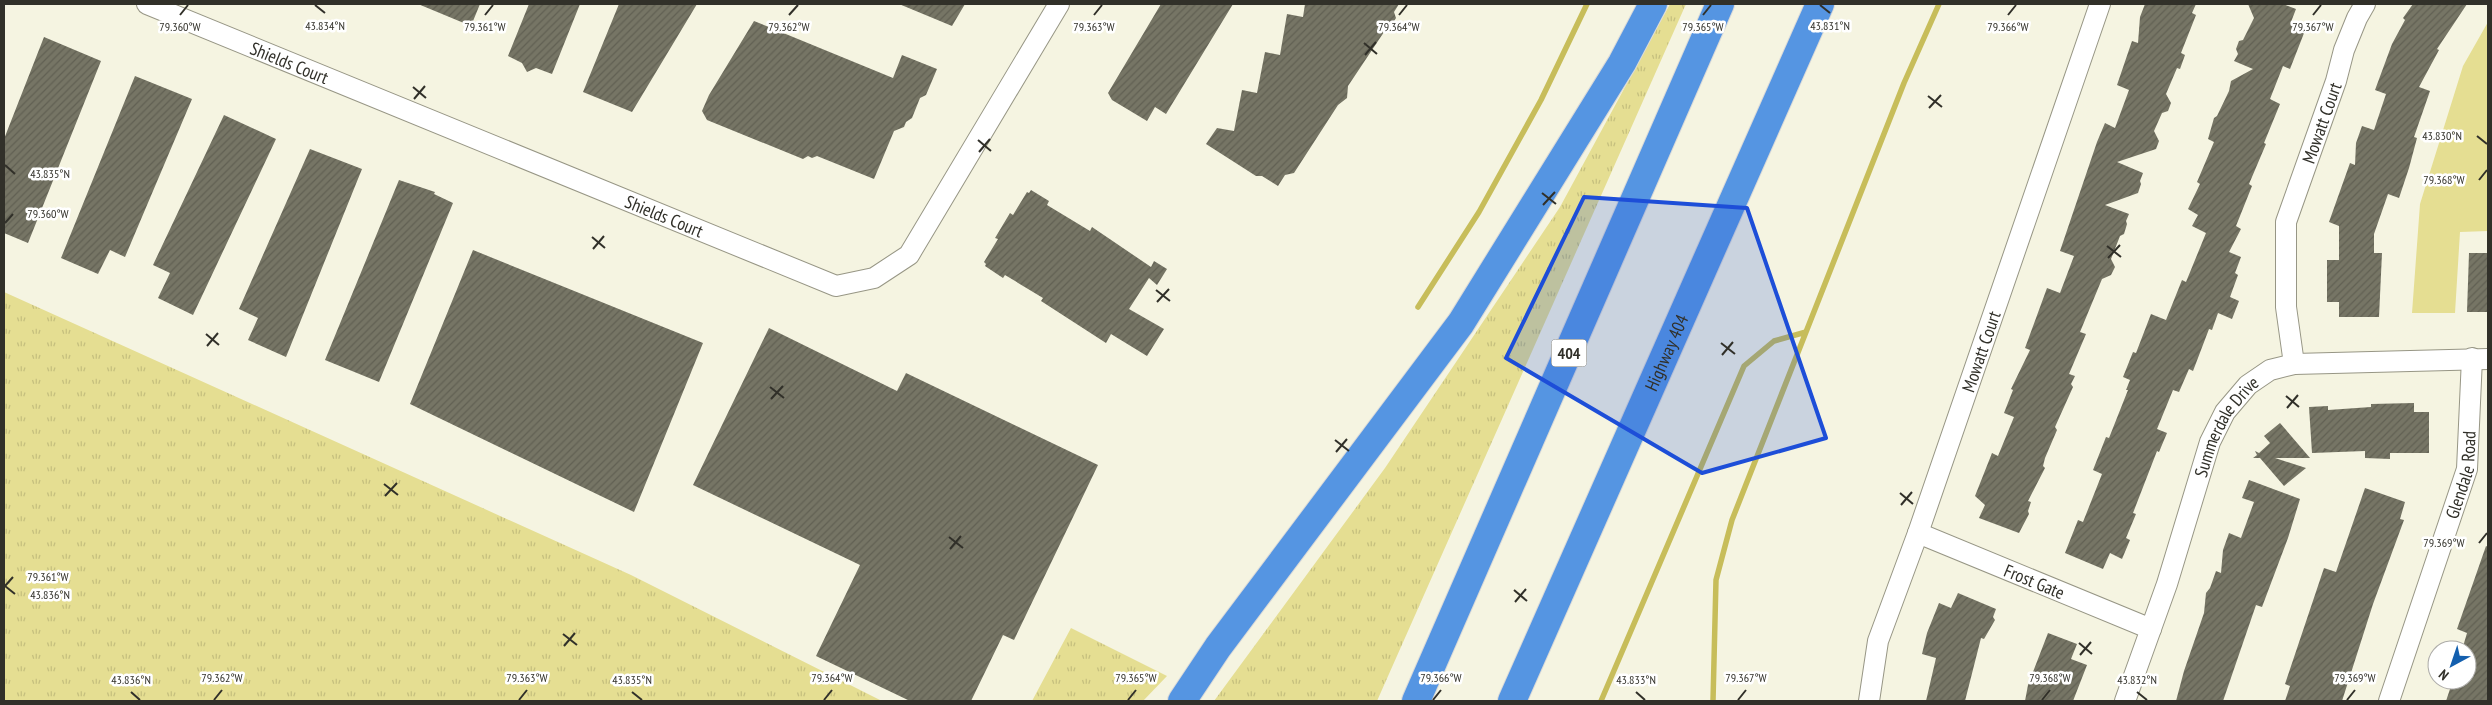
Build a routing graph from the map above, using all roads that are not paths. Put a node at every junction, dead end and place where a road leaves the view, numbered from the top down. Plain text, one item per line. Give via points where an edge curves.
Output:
1 (147, 4) edge
2 (1059, 4) edge
3 (1653, 4) edge
4 (1720, 4) edge
5 (1820, 4) edge
6 (2100, 4) edge
7 (2365, 4) edge
8 (2480, 358) edge
9 (2294, 364) junction
10 (1918, 533) junction
11 (2151, 629) junction
12 (1218, 647) junction
13 (1167, 701) edge
14 (1182, 701) edge
15 (1416, 701) edge
16 (1512, 701) edge
17 (1869, 701) edge
18 (2125, 701) edge
19 (2389, 701) edge

1 - 2 street, Shields Court via 836,286 874,278 909,255
3 - 12 highway via 1622,62 1461,323
4 - 15 highway, 404
5 - 16 highway, Highway 404
6 - 10 street, Mowatt Court
7 - 9 street, Mowatt Court via 2344,50 2286,222 2286,307
8 - 9 street, Summerdale Drive
8 - 19 street, Glendale Road via 2467,470
9 - 11 street, Summerdale Drive via 2270,370 2248,385 2225,412 2210,442
10 - 11 street, Frost Gate
10 - 17 street, Mowatt Court via 1878,641
11 - 18 street, Summerdale Drive
12 - 13 highway
12 - 14 highway

